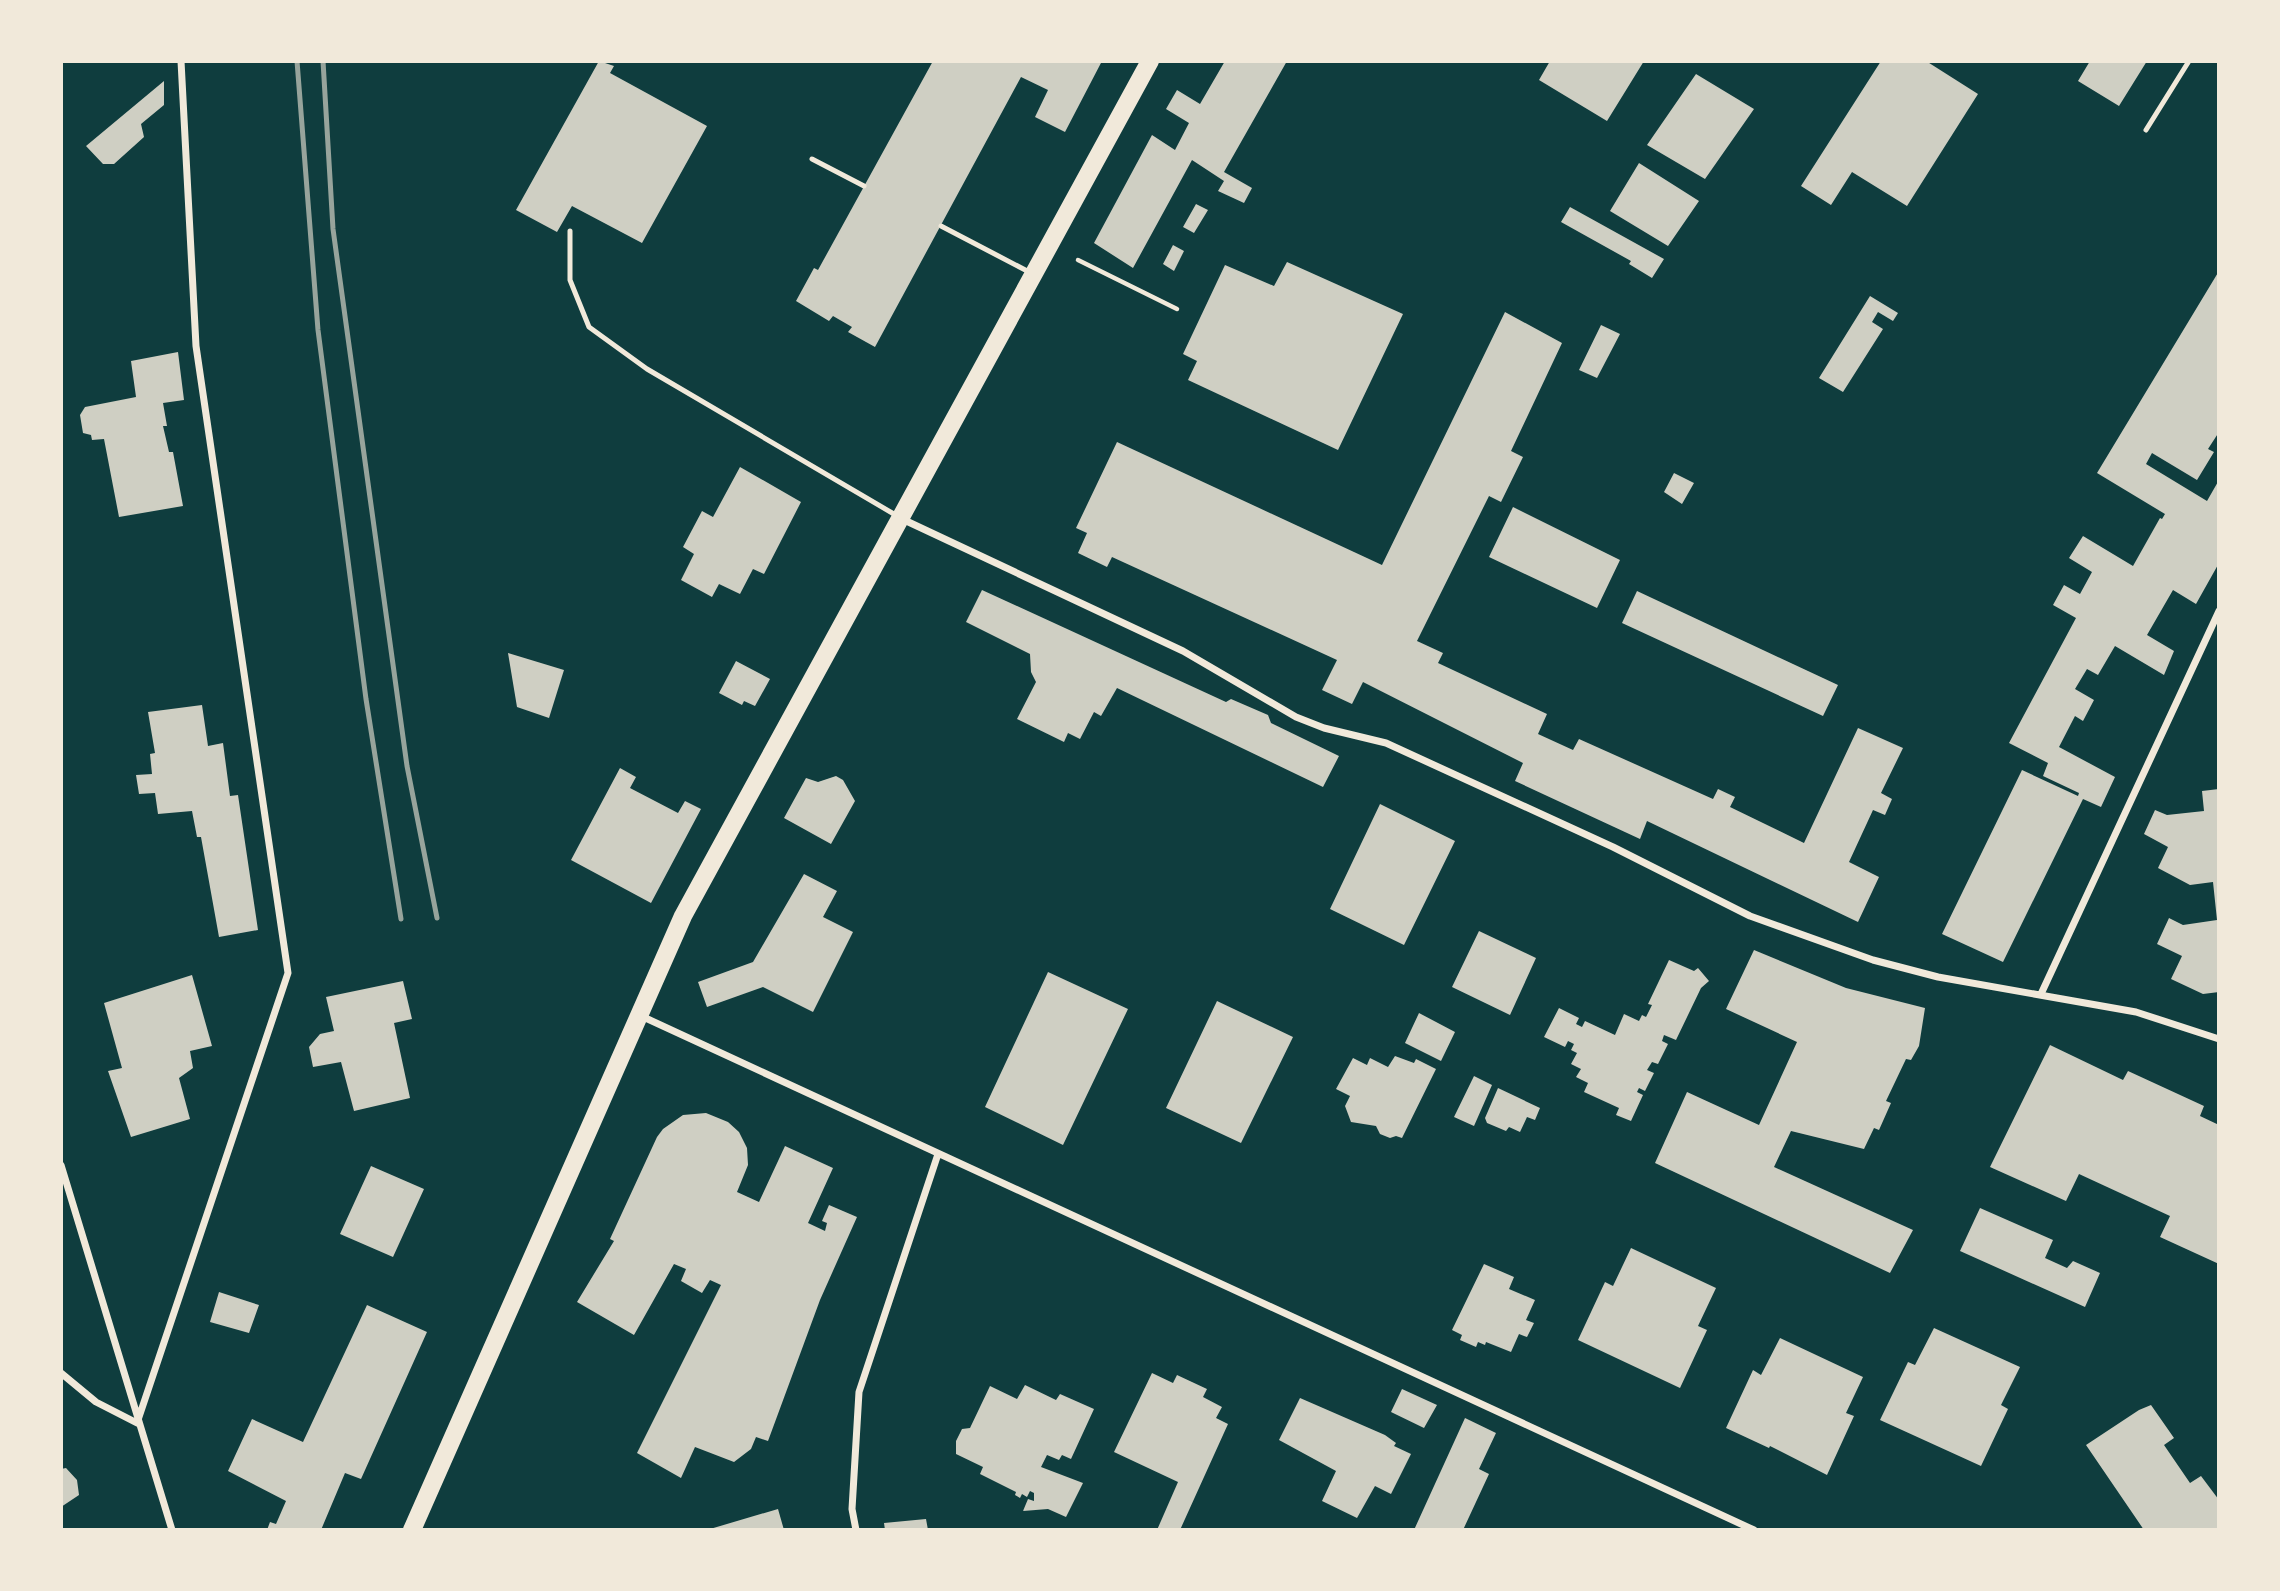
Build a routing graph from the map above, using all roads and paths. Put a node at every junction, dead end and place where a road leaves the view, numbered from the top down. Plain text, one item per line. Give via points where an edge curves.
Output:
1 (181, 61) edge
2 (1150, 61) edge
3 (2189, 61) edge
4 (2146, 130) dead end
5 (812, 159) dead end
6 (864, 186) dead end
7 (941, 226) dead end
8 (570, 231) dead end
9 (1049, 246) junction
10 (1033, 274) junction
11 (1177, 309) dead end
12 (899, 517) junction
13 (2219, 611) edge
14 (2041, 994) junction
15 (637, 1014) junction
16 (2219, 1039) edge
17 (938, 1154) junction
18 (61, 1166) edge
19 (61, 1373) edge
20 (137, 1423) junction
21 (172, 1530) edge
22 (412, 1530) edge
23 (856, 1530) edge
24 (1754, 1530) edge

1 - 20 street via 196,346 288,972
2 - 9 main road
3 - 4 lane
5 - 6 lane
7 - 10 lane
8 - 12 lane via 570,280 589,327 646,369
9 - 10 main road
9 - 11 path
10 - 12 main road
12 - 14 street via 1183,651 1296,717 1386,743 1614,847 1750,916 1874,960 1938,977
12 - 15 main road via 682,916
13 - 14 street
14 - 16 street via 2136,1012
15 - 17 street
15 - 22 main road
17 - 23 street via 859,1392 852,1509
17 - 24 street
18 - 20 street
19 - 20 street via 96,1402
20 - 21 street

